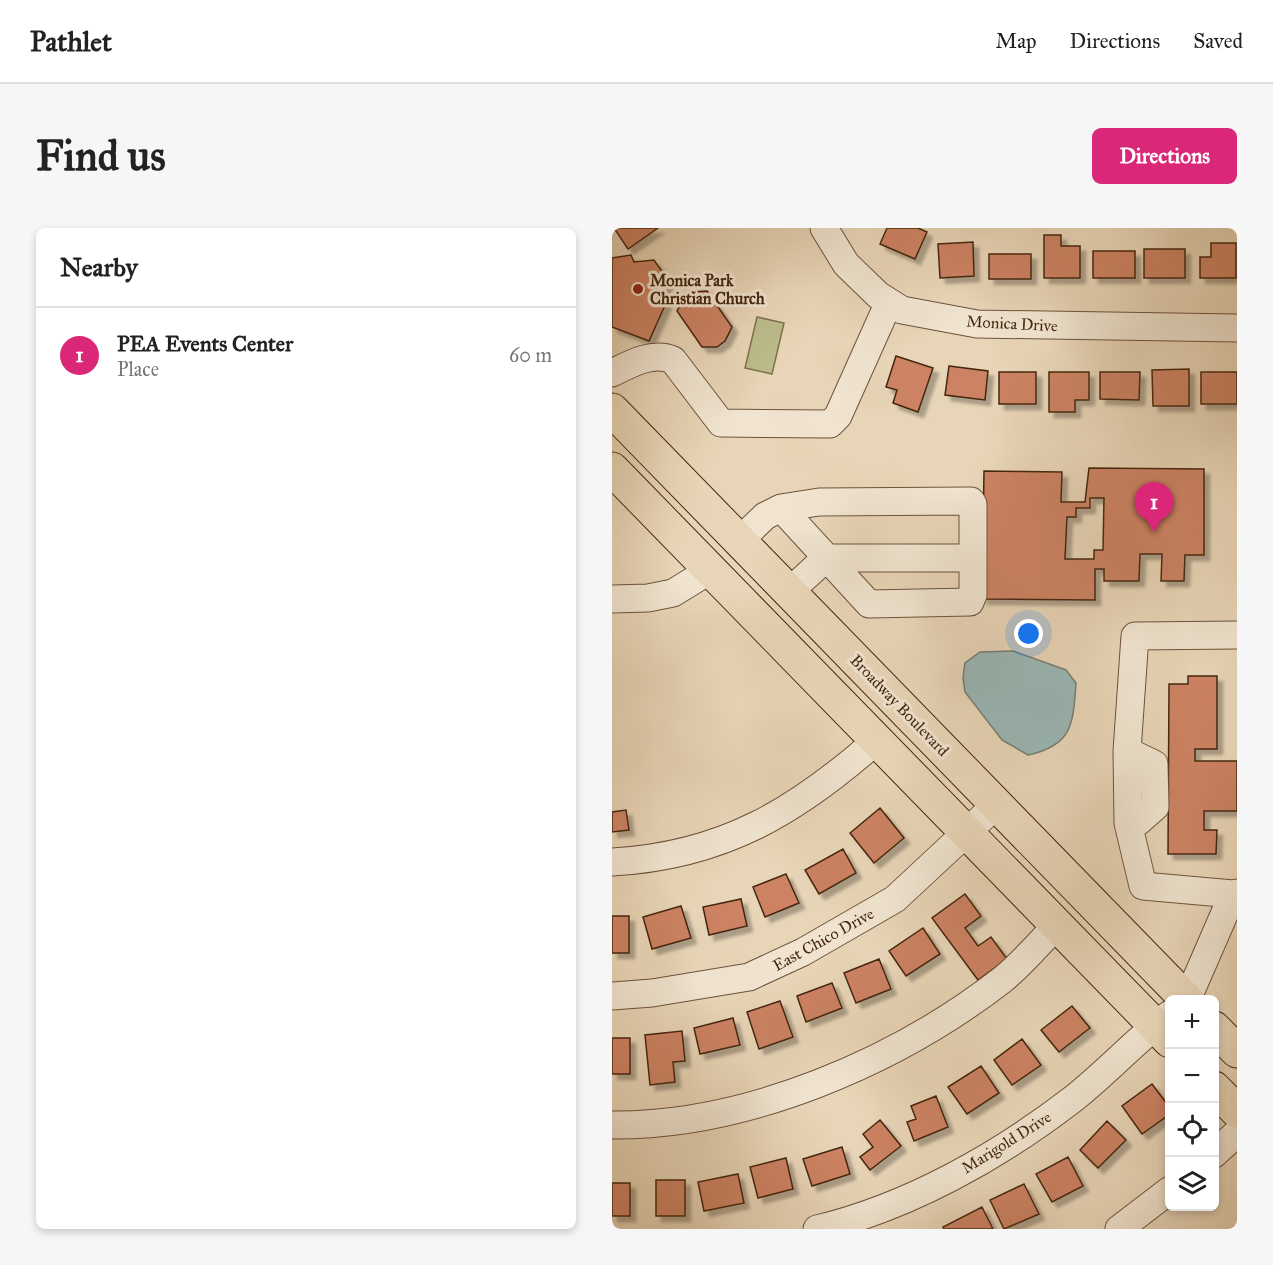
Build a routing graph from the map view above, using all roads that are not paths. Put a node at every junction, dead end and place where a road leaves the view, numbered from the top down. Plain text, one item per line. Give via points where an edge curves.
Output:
1 (824, 228) edge
2 (889, 302) junction
3 (1237, 328) edge
4 (612, 373) edge
5 (612, 411) edge
6 (612, 469) edge
7 (781, 508) junction
8 (740, 540) junction
9 (826, 558) junction
10 (973, 558) junction
11 (712, 569) junction
12 (790, 591) junction
13 (612, 600) edge
14 (1237, 635) edge
15 (877, 740) junction
16 (997, 804) junction
17 (967, 832) junction
18 (612, 862) edge
19 (1235, 894) edge
20 (1057, 925) junction
21 (1183, 995) edge
22 (1189, 995) edge
23 (612, 996) edge
24 (1164, 1027) edge
25 (1219, 1032) edge
26 (1237, 1051) edge
27 (1219, 1092) edge
28 (1237, 1111) edge
29 (612, 1125) edge
30 (1237, 1134) edge
31 (1219, 1150) edge
32 (1165, 1194) edge
33 (818, 1229) edge
34 (1119, 1229) edge

1 - 2 street, Monica Drive via 846,264
2 - 3 street, Monica Drive via 902,310 977,324
2 - 4 street via 838,416 830,424 721,423 673,360 664,356 652,356
5 - 8 main road, Broadway Boulevard
6 - 11 main road
7 - 8 street via 765,516
7 - 9 street
7 - 10 street via 819,502 971,501
8 - 11 main road
8 - 12 main road, Broadway Boulevard
9 - 10 street
9 - 10 street via 869,604 970,602
9 - 12 street
11 - 13 street via 673,593
11 - 15 main road
12 - 16 main road, Broadway Boulevard
14 - 19 street via 1136,636 1127,751 1154,764 1155,807 1138,822 1128,823 1143,886
15 - 17 main road
15 - 18 street via 795,806 737,835 648,858
16 - 17 street, East Chico Drive
16 - 21 main road, Broadway Boulevard
17 - 20 main road
17 - 23 street, East Chico Drive via 895,899 749,977
19 - 22 street
20 - 24 main road
20 - 29 street via 1003,979 892,1050 763,1103 673,1122
24 - 33 street, Marigold Drive via 1009,1144 936,1185
25 - 26 main road
27 - 28 main road
30 - 31 street
32 - 34 street

